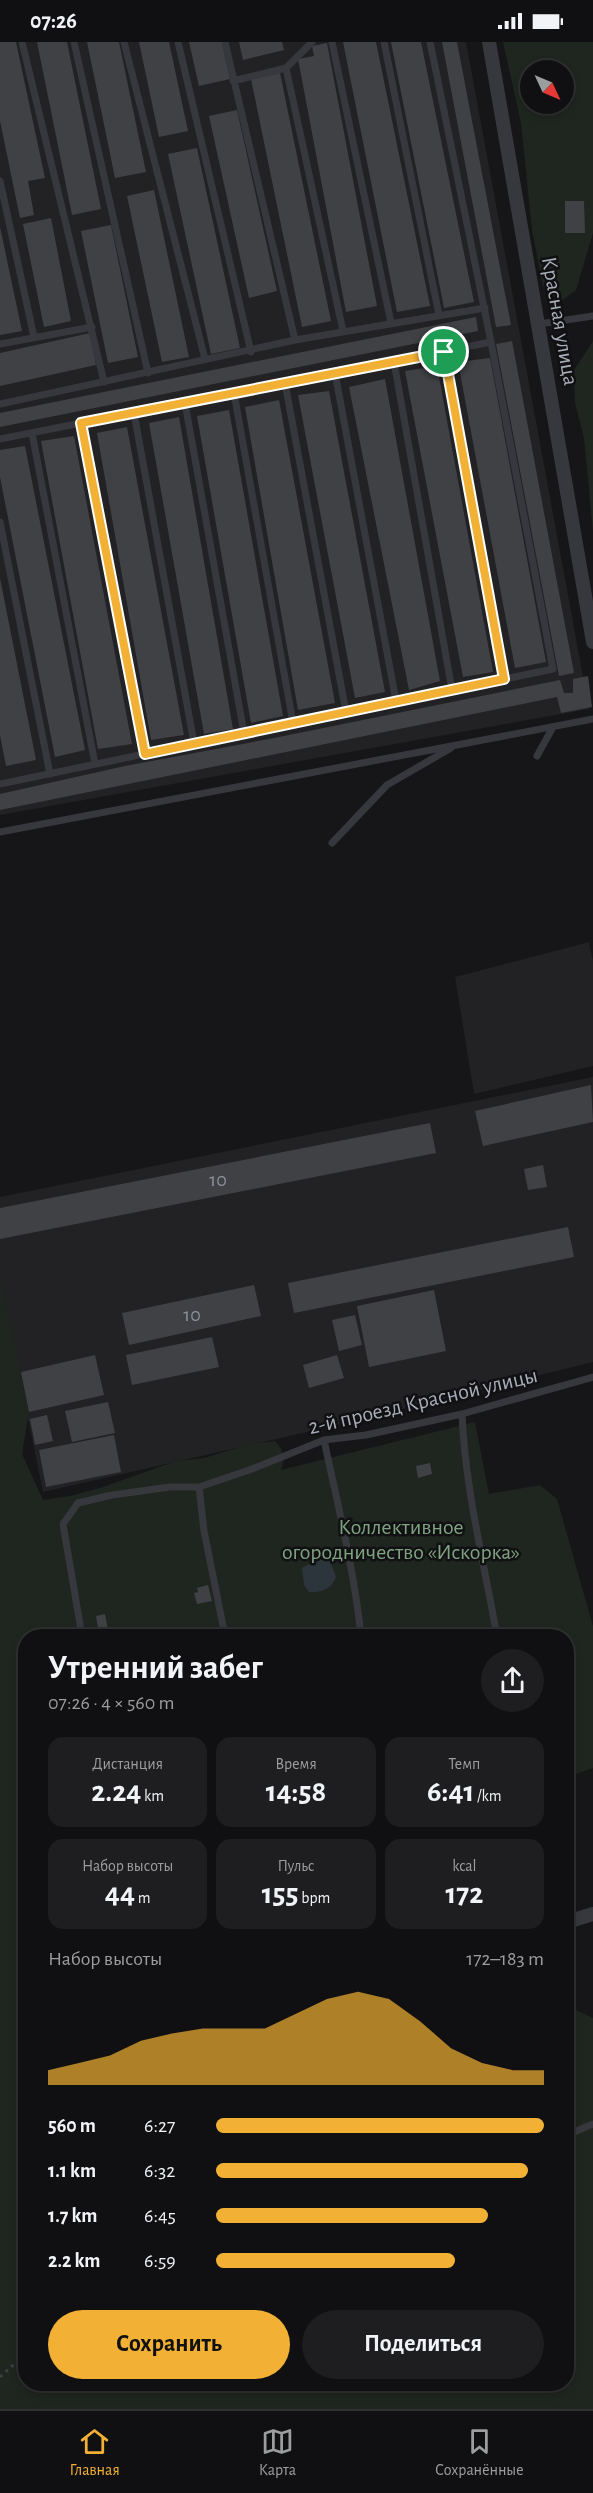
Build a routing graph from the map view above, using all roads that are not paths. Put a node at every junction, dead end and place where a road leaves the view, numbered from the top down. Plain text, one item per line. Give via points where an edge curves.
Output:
1 (22, 42) edge
2 (74, 42) edge
3 (124, 42) edge
4 (177, 42) edge
5 (225, 42) edge
6 (312, 42) edge
7 (332, 42) edge
8 (384, 42) edge
9 (429, 42) edge
10 (489, 42) edge
11 (286, 68) junction
12 (233, 81) junction
13 (0, 181) edge
14 (484, 308) junction
15 (439, 315) junction
16 (593, 316) edge
17 (391, 323) junction
18 (539, 324) junction
19 (92, 327) junction
20 (343, 331) junction
21 (34, 337) junction
22 (295, 340) junction
23 (491, 342) junction
24 (0, 344) edge
25 (251, 352) junction
26 (444, 352) junction
27 (205, 359) junction
28 (394, 362) junction
29 (148, 373) junction
30 (335, 373) junction
31 (104, 382) junction
32 (285, 383) junction
33 (234, 393) junction
34 (185, 403) junction
35 (0, 404) edge
36 (134, 413) junction
37 (81, 423) junction
38 (32, 433) junction
39 (0, 439) edge
40 (0, 522) edge
41 (593, 642) edge
42 (504, 679) junction
43 (452, 690) junction
44 (396, 701) junction
45 (346, 712) junction
46 (593, 719) edge
47 (293, 723) junction
48 (553, 727) junction
49 (244, 733) junction
50 (194, 744) junction
51 (456, 745) junction
52 (145, 754) junction
53 (537, 756) dead end
54 (95, 764) junction
55 (50, 774) junction
56 (0, 784) edge
57 (0, 832) edge
58 (332, 843) dead end
59 (593, 1377) edge
60 (462, 1414) junction
61 (324, 1440) junction
62 (199, 1487) junction
63 (81, 1629) edge
64 (224, 1629) edge
65 (360, 1629) edge
66 (496, 1629) edge
67 (593, 1914) edge
68 (574, 1920) edge
69 (593, 2124) edge
70 (574, 2132) edge

1 - 19 lane
2 - 29 lane
3 - 27 lane
4 - 25 lane
5 - 12 lane
6 - 11 lane
7 - 17 lane
8 - 15 lane
9 - 14 lane
10 - 18 street, Красная улица
11 - 12 lane
11 - 20 lane
12 - 22 lane
13 - 21 lane
14 - 15 lane
14 - 23 lane
15 - 17 lane
16 - 18 lane
17 - 20 lane
18 - 41 street, Красная улица
19 - 21 lane
19 - 31 lane
20 - 22 lane
21 - 24 lane
22 - 25 lane
23 - 26 lane
23 - 42 lane via 553,669
25 - 27 lane
26 - 28 lane
26 - 42 lane
27 - 29 lane
28 - 30 lane
28 - 43 lane
29 - 31 lane
30 - 32 lane
30 - 44 lane
31 - 35 lane
32 - 33 lane
32 - 45 lane
33 - 34 lane
33 - 47 lane
34 - 36 lane
34 - 49 lane
36 - 37 lane
36 - 50 lane
37 - 38 lane
37 - 52 lane
38 - 39 lane
38 - 54 lane
40 - 55 lane
42 - 43 lane
43 - 44 lane
44 - 45 lane
45 - 47 lane
46 - 48 lane
47 - 49 lane
48 - 51 lane
48 - 53 lane
49 - 50 lane
50 - 52 lane
51 - 57 lane
51 - 58 lane via 387,785
52 - 54 lane
54 - 55 lane
55 - 56 lane
59 - 60 lane, 2-й проезд Красной улицы
60 - 61 lane, 2-й проезд Красной улицы
60 - 66 lane via 463,1440
61 - 62 lane, 2-й проезд Красной улицы
61 - 65 lane via 349,1549
62 - 63 lane, 2-й проезд Красной улицы via 170,1486 78,1503 63,1524
62 - 64 lane
67 - 68 street
69 - 70 lane

